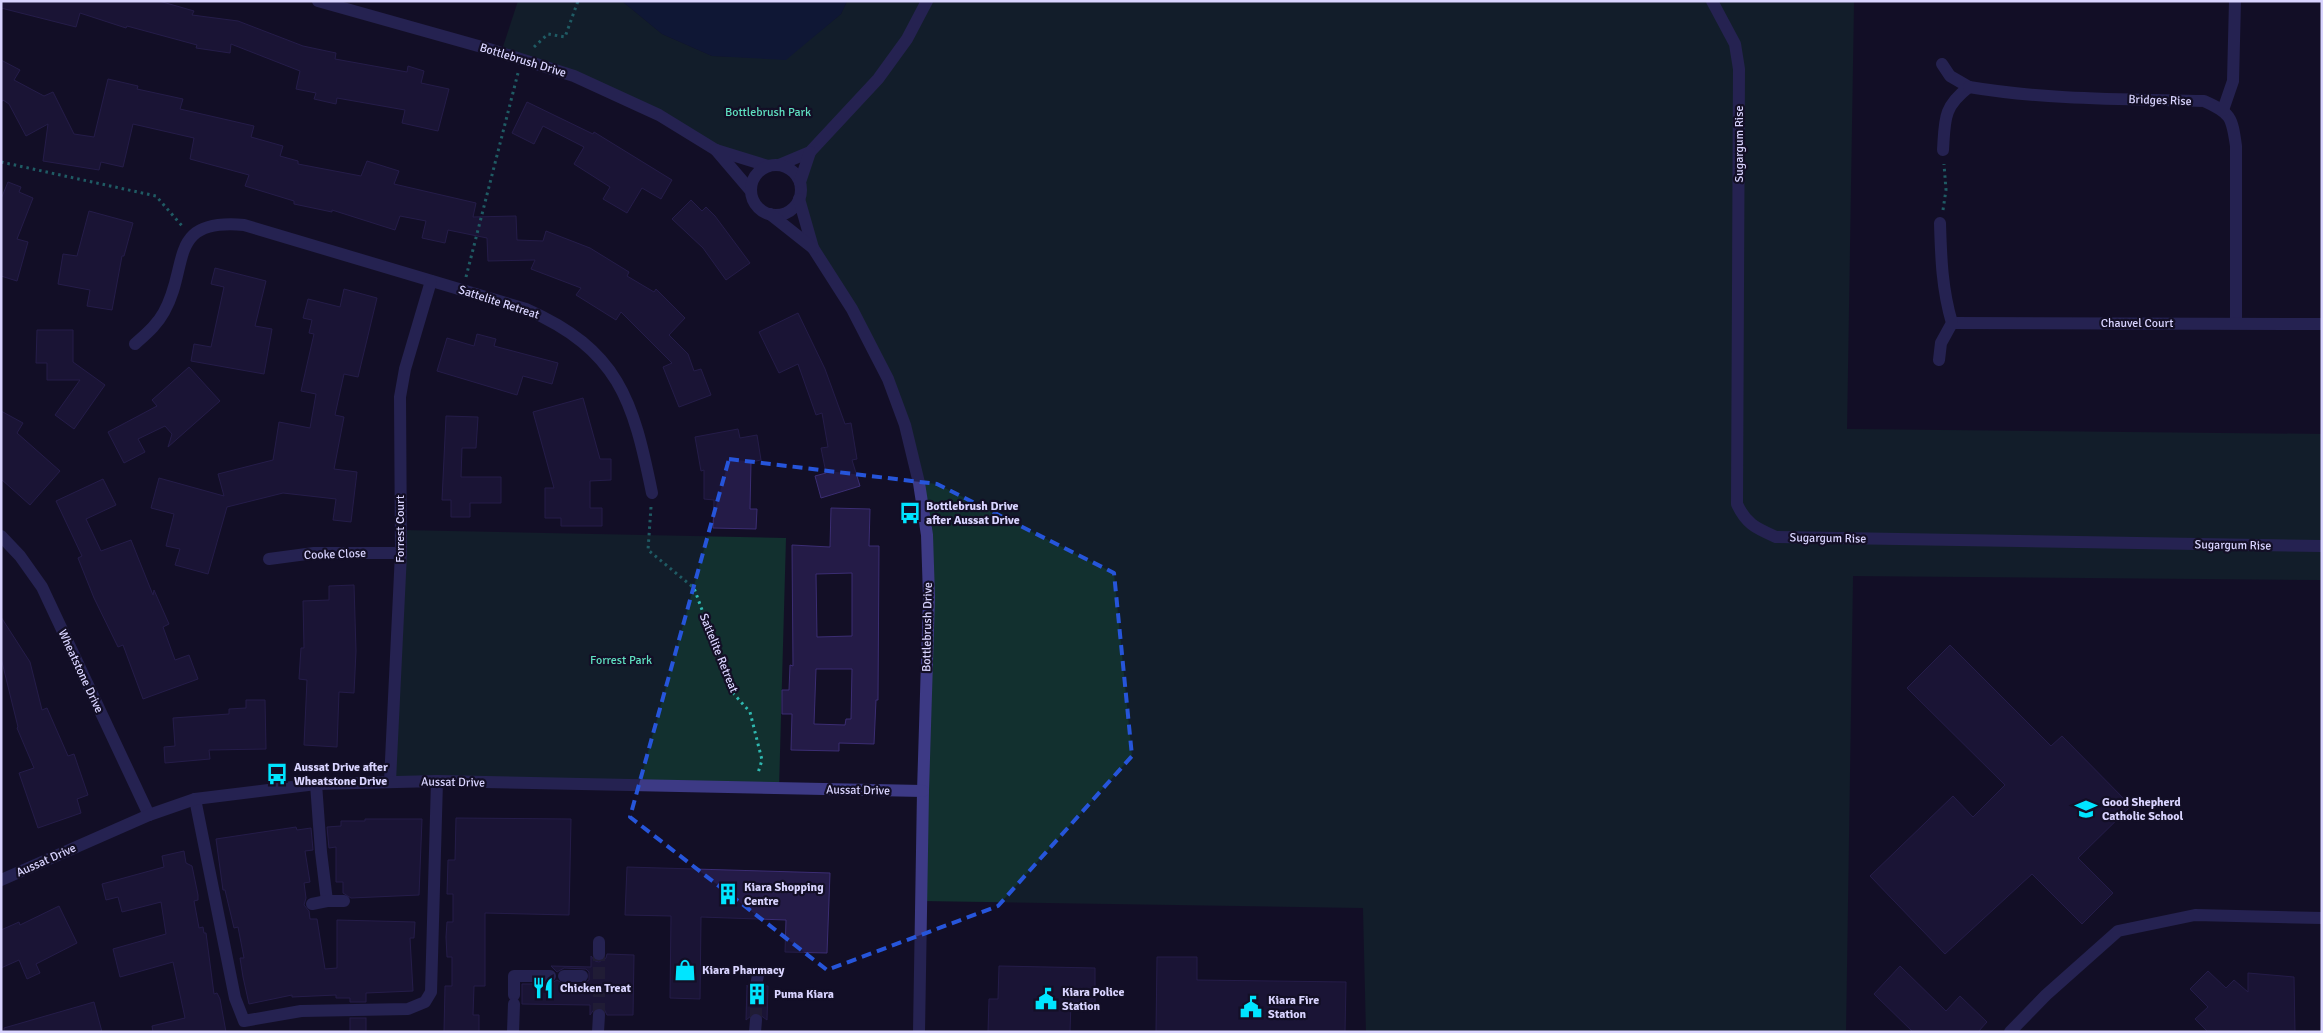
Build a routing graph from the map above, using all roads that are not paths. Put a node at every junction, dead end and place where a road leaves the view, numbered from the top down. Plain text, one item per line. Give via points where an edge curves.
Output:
1 (318, 1) edge
2 (927, 1) edge
3 (1712, 1) edge
4 (2235, 6) edge
5 (1942, 64) dead end
6 (1969, 87) junction
7 (2223, 110) junction
8 (716, 150) junction
9 (1943, 150) road end
10 (810, 152) junction
11 (774, 166) junction
12 (800, 182) junction
13 (751, 191) junction
14 (799, 199) junction
15 (770, 214) junction
16 (1940, 222) road end
17 (813, 248) junction
18 (431, 281) junction
19 (1952, 323) junction
20 (2236, 323) junction
21 (2322, 324) edge
22 (135, 344) dead end
23 (1939, 360) dead end
24 (652, 493) road end
25 (1, 536) edge
26 (2322, 546) edge
27 (401, 553) junction
28 (269, 559) dead end
29 (390, 781) junction
30 (437, 781) junction
31 (316, 784) junction
32 (922, 791) junction
33 (195, 800) junction
34 (149, 815) junction
35 (1, 880) edge
36 (327, 901) junction
37 (344, 901) dead end
38 (312, 904) dead end
39 (2322, 918) edge
40 (550, 976) dead end
41 (564, 976) dead end
42 (582, 976) dead end
43 (598, 1015) tunnel mouth
44 (513, 1032) edge
45 (598, 1032) edge
46 (919, 1032) edge
47 (2010, 1032) edge

1 - 8 street, Bottlebrush Drive via 574,76 659,115
2 - 10 street via 907,39 878,80
3 - 26 street, Sugargum Rise via 1735,44 1739,69 1737,504 1744,518 1776,537
4 - 7 street via 2234,81
5 - 6 street, Bridges Rise via 1950,76
6 - 7 street, Bridges Rise via 2007,94 2057,97 2204,101
6 - 9 street via 1954,100 1945,121
7 - 20 street via 2233,124 2236,146
8 - 11 street, Bottlebrush Drive
8 - 13 street, Bottlebrush Drive
10 - 11 street
10 - 12 street
11 - 12 street via 790,169
11 - 13 street via 758,173
12 - 14 street
13 - 15 street via 757,206
14 - 15 street via 787,212
14 - 17 street, Bottlebrush Drive
15 - 17 street, Bottlebrush Drive
16 - 19 street via 1941,275
17 - 32 street, Bottlebrush Drive via 852,309 888,379 919,483 927,535 929,597
18 - 22 street, Sattelite Retreat via 244,225 208,226 191,236 182,252 165,311
18 - 24 street, Sattelite Retreat via 526,309 551,320 594,352 620,385 632,411 640,432
18 - 27 street, Forrest Court via 400,397
19 - 20 street, Chauvel Court
19 - 23 street via 1941,343
20 - 21 street, Chauvel Court
25 - 34 street, Wheatstone Drive via 42,587
27 - 28 street, Cooke Close via 314,553
27 - 29 street, Forrest Court
29 - 30 street, Aussat Drive
29 - 31 street, Aussat Drive
30 - 32 street, Aussat Drive
30 - 33 street via 431,992 425,1002 408,1009 301,1011 244,1021 235,998
31 - 33 street, Aussat Drive
31 - 36 street
32 - 46 street, Bottlebrush Drive
33 - 34 street, Aussat Drive
34 - 35 street, Aussat Drive
36 - 37 street
36 - 38 street
39 - 47 street via 2195,915 2118,931
40 - 44 street via 514,976
41 - 42 street
43 - 45 street

